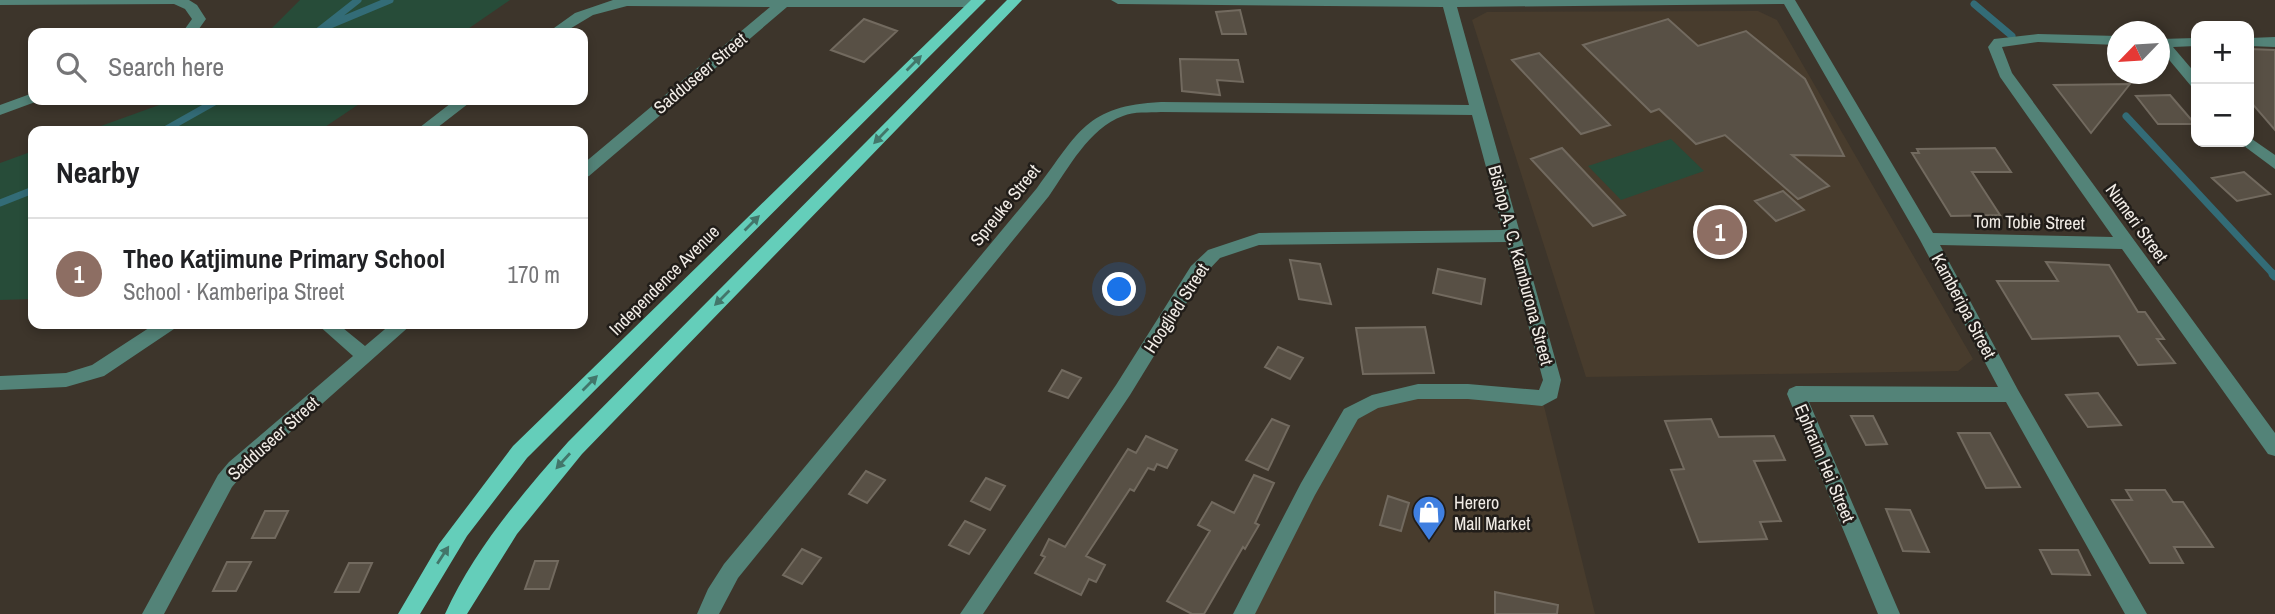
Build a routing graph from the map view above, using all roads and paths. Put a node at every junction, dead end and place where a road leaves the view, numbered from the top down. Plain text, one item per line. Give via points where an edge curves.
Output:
1 (175, 0) edge
2 (1015, 0) edge
3 (1118, 0) edge
4 (1788, 0) edge
5 (0, 1) edge
6 (785, 1) edge
7 (977, 1) edge
8 (1449, 2) junction
9 (193, 28) edge
10 (561, 28) edge
11 (2107, 41) edge
12 (2254, 42) edge
13 (2275, 42) edge
14 (2170, 43) edge
15 (2191, 43) edge
16 (2170, 53) edge
17 (2191, 77) edge
18 (28, 100) edge
19 (459, 105) edge
20 (0, 110) edge
21 (1479, 110) junction
22 (431, 126) edge
23 (2254, 146) edge
24 (2275, 164) edge
25 (588, 168) edge
26 (1513, 236) junction
27 (1928, 239) junction
28 (2129, 243) junction
29 (161, 329) edge
30 (332, 329) edge
31 (397, 329) edge
32 (365, 356) junction
33 (0, 383) edge
34 (2011, 395) junction
35 (2275, 448) edge
36 (152, 614) edge
37 (409, 614) edge
38 (456, 614) edge
39 (708, 614) edge
40 (971, 614) edge
41 (1244, 614) edge
42 (1889, 614) edge
43 (2136, 614) edge

1 - 5 street
1 - 9 street via 195,12 199,19
2 -> 38 main road via 575,448 503,533
3 - 8 street
4 - 8 street
4 - 27 street, Kamberipa Street
6 - 7 street
6 - 10 street via 614,3 581,14
6 - 25 street, Sadduseer Street
37 -> 7 main road, Independence Avenue via 480,499 520,452
8 - 21 street, Bishop A. C. Kamburona Street
11 - 28 street, Numeri Street via 2027,38 1999,42 1995,47 1999,62
12 - 13 street
14 - 15 street
16 - 17 street
18 - 20 street
19 - 22 street
21 - 26 street, Bishop A. C. Kamburona Street
21 - 39 street, Spreuke Street via 1161,107 1134,108 1103,119 731,571
23 - 24 street
26 - 40 street, Hooglied Street via 1259,239 1214,254 1197,271 1123,390
26 - 41 street, Bishop A. C. Kamburona Street via 1552,380 1550,393 1542,398 1411,392 1361,406 1350,414
27 - 28 street, Tom Tobie Street
27 - 34 street, Kamberipa Street
28 - 35 street, Numeri Street
29 - 33 street via 98,371 66,380
30 - 32 street
31 - 32 street, Sadduseer Street
32 - 36 street, Sadduseer Street via 225,481
34 - 42 street, Ephraim Hei Street via 1796,394
34 - 43 street, Kamberipa Street

